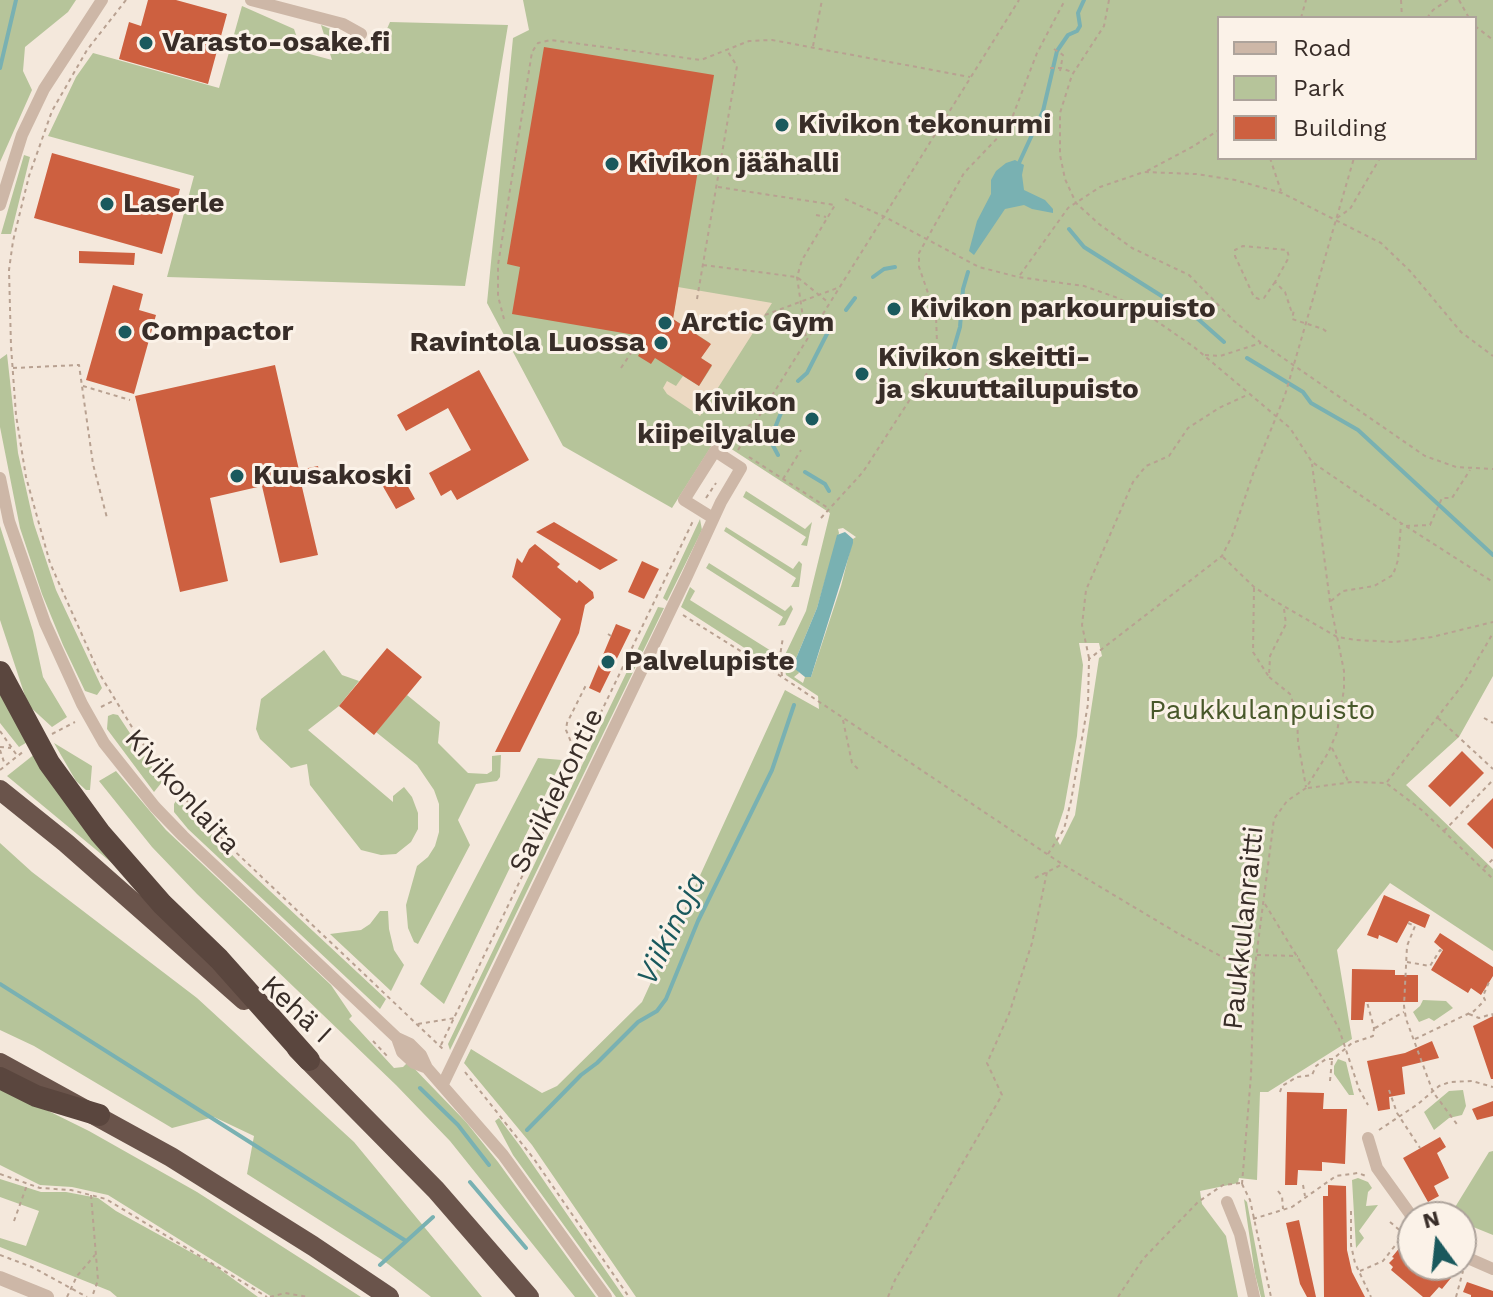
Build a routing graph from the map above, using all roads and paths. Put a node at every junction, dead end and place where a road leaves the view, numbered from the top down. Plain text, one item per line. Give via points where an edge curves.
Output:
1 (102, 0) edge
2 (126, 0) edge
3 (251, 0) edge
4 (822, 0) edge
5 (1019, 0) edge
6 (1065, 0) edge
7 (1109, 0) edge
8 (1448, 0) edge
9 (1428, 16) edge
10 (1477, 28) edge
11 (361, 34) dead end
12 (1493, 40) edge
13 (813, 46) junction
14 (1054, 49) dead end
15 (727, 51) junction
16 (1050, 68) dead end
17 (1059, 69) junction
18 (1073, 73) junction
19 (970, 77) junction
20 (1217, 131) edge
21 (1271, 160) edge
22 (1353, 160) edge
23 (1379, 160) edge
24 (1144, 172) junction
25 (718, 187) junction
26 (1282, 193) junction
27 (845, 199) dead end
28 (1076, 203) junction
29 (0, 205) edge
30 (816, 215) dead end
31 (827, 217) junction
32 (885, 217) junction
33 (1335, 219) junction
34 (814, 230) dead end
35 (820, 231) junction
36 (926, 239) junction
37 (703, 265) junction
38 (797, 277) junction
39 (1018, 277) junction
40 (1275, 282) junction
41 (841, 287) junction
42 (819, 295) junction
43 (697, 299) dead end
44 (799, 301) junction
45 (830, 304) junction
46 (765, 315) dead end
47 (504, 319) dead end
48 (1306, 323) junction
49 (1327, 332) dead end
50 (806, 341) junction
51 (1262, 343) junction
52 (637, 344) dead end
53 (1204, 355) junction
54 (1493, 356) edge
55 (1294, 366) junction
56 (12, 368) junction
57 (621, 368) dead end
58 (82, 385) junction
59 (1249, 394) junction
60 (130, 400) dead end
61 (1277, 418) junction
62 (757, 420) junction
63 (699, 440) dead end
64 (738, 450) dead end
65 (801, 450) dead end
66 (750, 457) dead end
67 (1312, 462) junction
68 (1471, 469) junction
69 (1493, 469) edge
70 (0, 478) edge
71 (783, 479) junction
72 (718, 480) dead end
73 (703, 502) dead end
74 (829, 509) junction
75 (695, 516) dead end
76 (107, 518) dead end
77 (713, 518) junction
78 (821, 518) dead end
79 (1401, 523) junction
80 (1406, 527) junction
81 (1222, 556) junction
82 (1493, 582) edge
83 (1254, 587) junction
84 (1330, 602) junction
85 (1284, 606) junction
86 (678, 612) dead end
87 (1493, 622) edge
88 (1493, 633) edge
89 (783, 637) dead end
90 (1337, 637) junction
91 (1089, 659) junction
92 (0, 672) edge
93 (782, 677) junction
94 (1269, 677) junction
95 (586, 685) dead end
96 (114, 700) junction
97 (97, 710) dead end
98 (1438, 718) junction
99 (1484, 718) dead end
100 (79, 719) dead end
101 (843, 719) junction
102 (1493, 723) edge
103 (0, 731) edge
104 (46, 738) dead end
105 (1331, 746) junction
106 (0, 748) edge
107 (12, 748) junction
108 (586, 749) junction
109 (5, 766) junction
110 (1493, 769) edge
111 (0, 770) edge
112 (859, 770) dead end
113 (1493, 780) edge
114 (1349, 782) junction
115 (1386, 783) junction
116 (1306, 788) junction
117 (0, 790) edge
118 (1444, 831) junction
119 (1048, 854) junction
120 (1493, 859) edge
121 (1062, 864) junction
122 (1483, 869) junction
123 (1047, 872) junction
124 (1035, 878) dead end
125 (1493, 879) edge
126 (1263, 902) junction
127 (1408, 923) dead end
128 (1442, 951) dead end
129 (1256, 955) junction
130 (1298, 956) junction
131 (1406, 961) junction
132 (1254, 974) junction
133 (1489, 982) dead end
134 (1485, 1000) junction
135 (1493, 1000) edge
136 (1367, 1002) dead end
137 (1406, 1013) junction
138 (1469, 1014) junction
139 (1493, 1016) edge
140 (456, 1017) junction
141 (418, 1024) junction
142 (1374, 1028) junction
143 (1414, 1039) junction
144 (440, 1046) junction
145 (1345, 1048) junction
146 (447, 1053) dead end
147 (1333, 1059) junction
148 (309, 1060) junction
149 (0, 1063) edge
150 (460, 1066) dead end
151 (0, 1078) edge
152 (1491, 1078) dead end
153 (1330, 1081) dead end
154 (443, 1084) junction
155 (1487, 1084) junction
156 (1493, 1087) edge
157 (1389, 1090) dead end
158 (1280, 1092) dead end
159 (1433, 1092) junction
160 (1368, 1105) dead end
161 (99, 1115) junction
162 (1401, 1117) junction
163 (1459, 1127) dead end
164 (1373, 1134) joint
165 (1420, 1148) dead end
166 (0, 1174) edge
167 (1372, 1180) dead end
168 (28, 1184) junction
169 (1242, 1184) junction
170 (1303, 1185) dead end
171 (1278, 1191) dead end
172 (91, 1194) junction
173 (1305, 1198) junction
174 (1398, 1201) edge
175 (1227, 1202) dead end
176 (1283, 1211) junction
177 (1351, 1211) dead end
178 (1253, 1219) junction
179 (14, 1221) dead end
180 (1390, 1222) dead end
181 (1397, 1228) edge
182 (1397, 1242) edge
183 (95, 1254) junction
184 (0, 1255) edge
185 (1359, 1271) junction
186 (0, 1278) edge
187 (70, 1290) junction
188 (43, 1296) edge
189 (67, 1297) edge
190 (89, 1297) edge
191 (268, 1297) edge
192 (308, 1297) edge
193 (389, 1297) edge
194 (529, 1297) edge
195 (606, 1297) edge
196 (629, 1297) edge
197 (888, 1297) edge
198 (1118, 1297) edge
199 (1254, 1297) edge
200 (1271, 1297) edge
201 (1371, 1297) edge

1 - 29 street via 44,89 22,135
2 - 56 path via 65,86 29,176 9,270
3 - 11 street via 343,24
4 - 13 path
5 - 19 path
6 - 36 path via 1007,128 964,173
7 - 18 path via 1104,26
8 - 9 path
10 - 12 path
13 - 15 path via 758,39
13 - 19 path
14 - 17 path via 1063,55
15 - 25 path via 737,66
15 - 47 path via 690,60 551,40 534,47 498,265
16 - 17 path
17 - 18 path
18 - 28 path via 1058,133 1065,179
19 - 32 path
20 - 24 path
21 - 26 path
22 - 33 path
23 - 33 path via 1350,209
24 - 26 path via 1196,174
24 - 28 path via 1100,187
25 - 31 path via 835,205
25 - 37 path
26 - 33 path
27 - 32 path
28 - 39 path
28 - 51 path via 1132,248 1189,275
30 - 31 path
31 - 35 path
32 - 36 path
32 - 41 path
33 - 48 path
33 - 54 path via 1381,243 1448,319
34 - 35 path
35 - 38 path
36 - 39 path via 979,267
36 - 74 path via 919,267 936,316 934,357 863,472
37 - 38 path
37 - 43 path
38 - 42 path
38 - 44 path
39 - 53 path via 1084,286 1118,298 1166,325
40 - 40 path via 1289,257 1287,250 1235,250 1256,299 1264,298
40 - 48 path via 1294,310 1292,319
41 - 42 path
41 - 45 path
42 - 44 path
42 - 45 path
44 - 46 path
44 - 50 path
45 - 50 path
48 - 49 path
48 - 55 path
50 - 62 path
51 - 53 path via 1220,356
51 - 55 path
52 - 57 path
53 - 59 path
55 - 61 path
55 - 68 path via 1425,456
56 - 58 path via 79,365
56 - 96 path via 26,477 50,563
58 - 60 path
58 - 76 path
59 - 61 path
59 - 91 path via 1188,428 1169,456 1146,466 1133,482 1086,590 1082,625
61 - 67 path
61 - 81 path
62 - 63 path via 735,435
62 - 64 path
65 - 71 path
66 - 71 path
67 - 79 path
67 - 84 path, Paukkulanraitti
68 - 69 path
68 - 80 path via 1452,498 1439,502 1430,525
70 - 154 street, Kivikonlaita via 40,612 104,743 183,836 397,1038 410,1044
71 - 74 path
72 - 73 path
74 - 78 path
75 - 108 path
77 - 77 street, Savikiekontie via 741,468 715,451 684,500
77 - 154 street, Savikiekontie
79 - 80 path
79 - 84 path via 1393,575 1374,586 1343,591
80 - 82 path
81 - 83 path
81 - 91 path
83 - 85 path
83 - 94 path via 1253,652
84 - 90 path, Paukkulanraitti
85 - 90 path
85 - 94 path via 1286,624 1270,656
86 - 93 path
87 - 90 path via 1395,642
88 - 98 path
89 - 93 path
90 - 105 path, Paukkulanraitti via 1344,689
91 - 119 path via 1088,704 1071,801 1064,829
92 - 148 highway via 49,763 100,833
93 - 101 path
94 - 116 path via 1290,694 1297,714
95 - 108 path via 566,730 571,742
96 - 97 path
96 - 141 path via 167,778 224,841
98 - 110 path
98 - 115 path
99 - 102 path
100 - 104 path
101 - 112 path via 852,763
101 - 119 path
103 - 107 path
105 - 114 path
105 - 116 path, Paukkulanraitti
106 - 107 path
106 - 109 path
107 - 109 path via 17,755
108 - 140 path
109 - 111 path
113 - 118 path
114 - 115 path
114 - 116 path
115 - 118 path
116 - 126 path, Paukkulanraitti via 1274,819
117 - 148 highway, Kehä I
118 - 122 path
119 - 121 path
120 - 122 path
121 - 123 path
121 - 132 path
122 - 125 path
123 - 124 path
123 - 197 path via 1032,943 987,1063 1002,1095
126 - 129 path, Paukkulanraitti
126 - 130 path
127 - 131 path via 1415,926
128 - 131 path via 1430,966
129 - 130 path
129 - 132 path, Paukkulanraitti
130 - 145 path
131 - 137 path
132 - 169 path, Paukkulanraitti
133 - 134 path
134 - 135 path
134 - 138 path
136 - 142 path
137 - 142 path
137 - 143 path
138 - 139 path
138 - 143 path
140 - 141 path
140 - 144 path
141 - 144 path
142 - 145 path via 1373,1036
143 - 159 path
144 - 146 path
145 - 147 path
145 - 160 path
147 - 153 path
147 - 158 path via 1316,1066 1312,1075 1282,1086
148 - 194 highway, Kehä I via 436,1190
149 - 161 highway
150 - 196 path via 534,1159
151 - 161 highway via 36,1096
152 - 155 path
154 - 195 street, Kivikonlaita via 503,1155
155 - 156 path
155 - 159 path via 1450,1082
157 - 162 path
159 - 162 path
159 - 163 path
161 - 193 highway
162 - 164 path
162 - 165 path
164 - 174 street via 1377,1168
166 - 168 path
167 - 173 path via 1358,1173 1336,1176
168 - 172 path
168 - 179 path
169 - 178 path
169 - 198 path via 1223,1185 1198,1202 1143,1259
170 - 173 path
171 - 176 path
172 - 183 path
172 - 191 path
173 - 176 path
175 - 199 street
176 - 178 path
177 - 185 path via 1351,1245
178 - 200 path
180 - 181 path
182 - 185 path via 1383,1261
183 - 187 path
183 - 190 path via 98,1280
184 - 187 path
185 - 201 path
186 - 188 street
187 - 189 path
187 - 190 path
191 - 192 path

